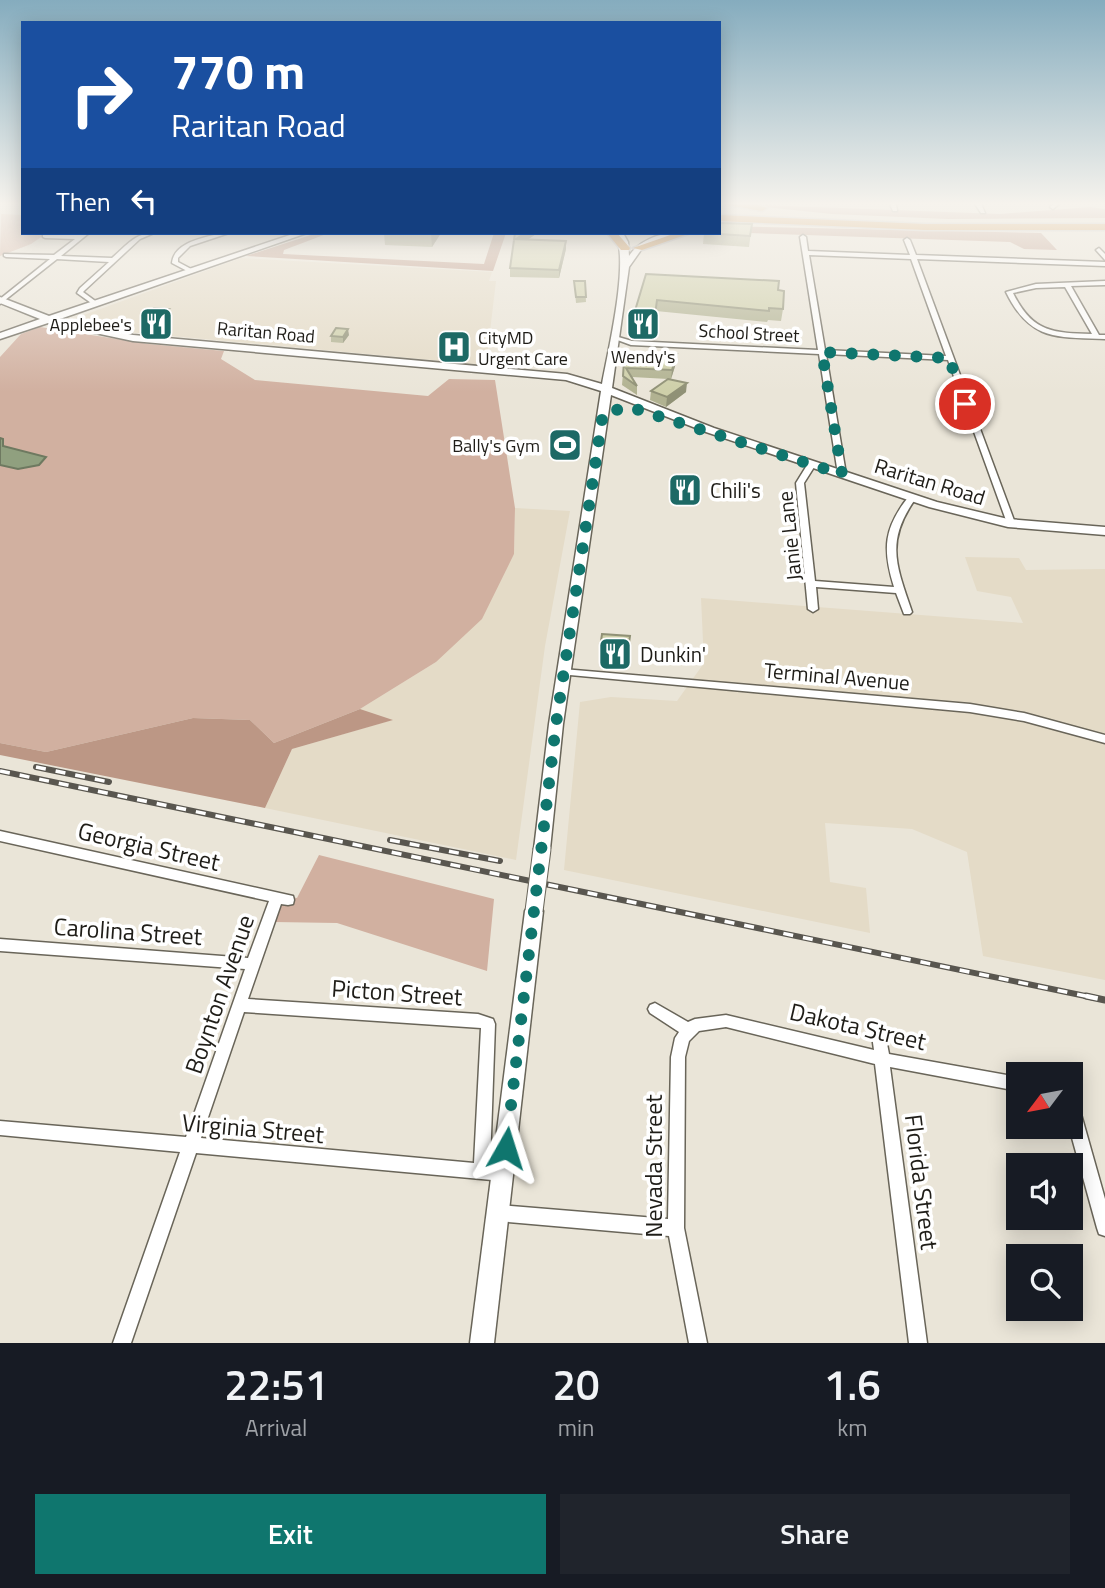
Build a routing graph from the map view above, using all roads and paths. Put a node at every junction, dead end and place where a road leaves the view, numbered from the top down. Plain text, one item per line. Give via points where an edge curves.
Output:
1 (45, 267) edge
2 (106, 267) edge
3 (182, 267) edge
4 (204, 267) edge
5 (809, 267) edge
6 (916, 267) edge
7 (625, 268) edge
8 (191, 271) junction
9 (1105, 283) edge
10 (1067, 284) junction
11 (1, 301) edge
12 (96, 303) junction
13 (47, 320) junction
14 (0, 336) edge
15 (1101, 337) edge
16 (614, 342) junction
17 (822, 352) junction
18 (949, 358) junction
19 (609, 369) junction
20 (534, 374) junction
21 (561, 376) junction
22 (606, 393) junction
23 (616, 409) junction
24 (710, 430) junction
25 (812, 464) junction
26 (842, 474) junction
27 (912, 498) junction
28 (1011, 523) junction
29 (1105, 531) edge
30 (811, 584) junction
31 (900, 590) junction
32 (813, 608) dead end
33 (907, 612) dead end
34 (564, 672) junction
35 (1105, 739) edge
36 (0, 836) edge
37 (282, 899) joint
38 (0, 945) edge
39 (253, 964) junction
40 (239, 1005) junction
41 (655, 1009) dead end
42 (878, 1028) dead end
43 (690, 1031) junction
44 (881, 1059) junction
45 (1006, 1082) edge
46 (0, 1128) edge
47 (1080, 1139) edge
48 (191, 1145) junction
49 (493, 1172) junction
50 (498, 1213) junction
51 (676, 1228) junction
52 (1105, 1228) edge
53 (122, 1343) edge
54 (482, 1343) edge
55 (698, 1343) edge
56 (918, 1343) edge

1 - 11 street
2 - 12 street via 80,293
3 - 8 street
4 - 8 main road
5 - 17 street
6 - 18 street
7 - 16 main road
8 - 12 main road
9 - 10 street
10 - 15 street
10 - 15 street via 1009,292 1040,331
11 - 13 main road, Raritan Road
12 - 13 main road
13 - 14 main road
13 - 20 main road, Raritan Road via 133,338
16 - 17 street, School Street
16 - 19 main road
17 - 18 street, School Street
17 - 26 street
18 - 28 street
19 - 21 main road
19 - 22 main road
20 - 21 main road, Raritan Road
20 - 22 main road, Raritan Road
21 - 22 main road, Raritan Road
22 - 23 main road, Raritan Road
22 - 23 main road
22 - 24 main road, Raritan Road
23 - 24 main road, Raritan Road
23 - 34 main road
24 - 25 main road, Raritan Road
25 - 26 main road, Raritan Road
25 - 30 street, Janie Lane via 800,483
26 - 27 main road, Raritan Road
27 - 28 main road, Raritan Road
27 - 31 street via 898,513 890,543
28 - 29 main road, Raritan Road
30 - 31 street
30 - 32 street, Janie Lane
31 - 33 street
34 - 35 street, Terminal Avenue via 958,707 1024,717
34 - 49 main road, bridge via 534,911
36 - 37 street, Georgia Street
37 - 39 street, Boynton Avenue
38 - 39 street, Carolina Street
39 - 40 street, Boynton Avenue
40 - 48 street, Boynton Avenue
40 - 49 street, Picton Street via 488,1024
41 - 43 street
42 - 44 street, Florida Street
43 - 44 street, Dakota Street via 711,1020 726,1021
43 - 51 street, Nevada Street via 682,1038 678,1057
44 - 45 street, Dakota Street
44 - 56 street, Florida Street
46 - 48 street, Virginia Street
47 - 52 street
48 - 49 street, Virginia Street
48 - 53 street, Boynton Avenue
49 - 50 main road
50 - 51 street
50 - 54 main road
51 - 55 street, Nevada Street

